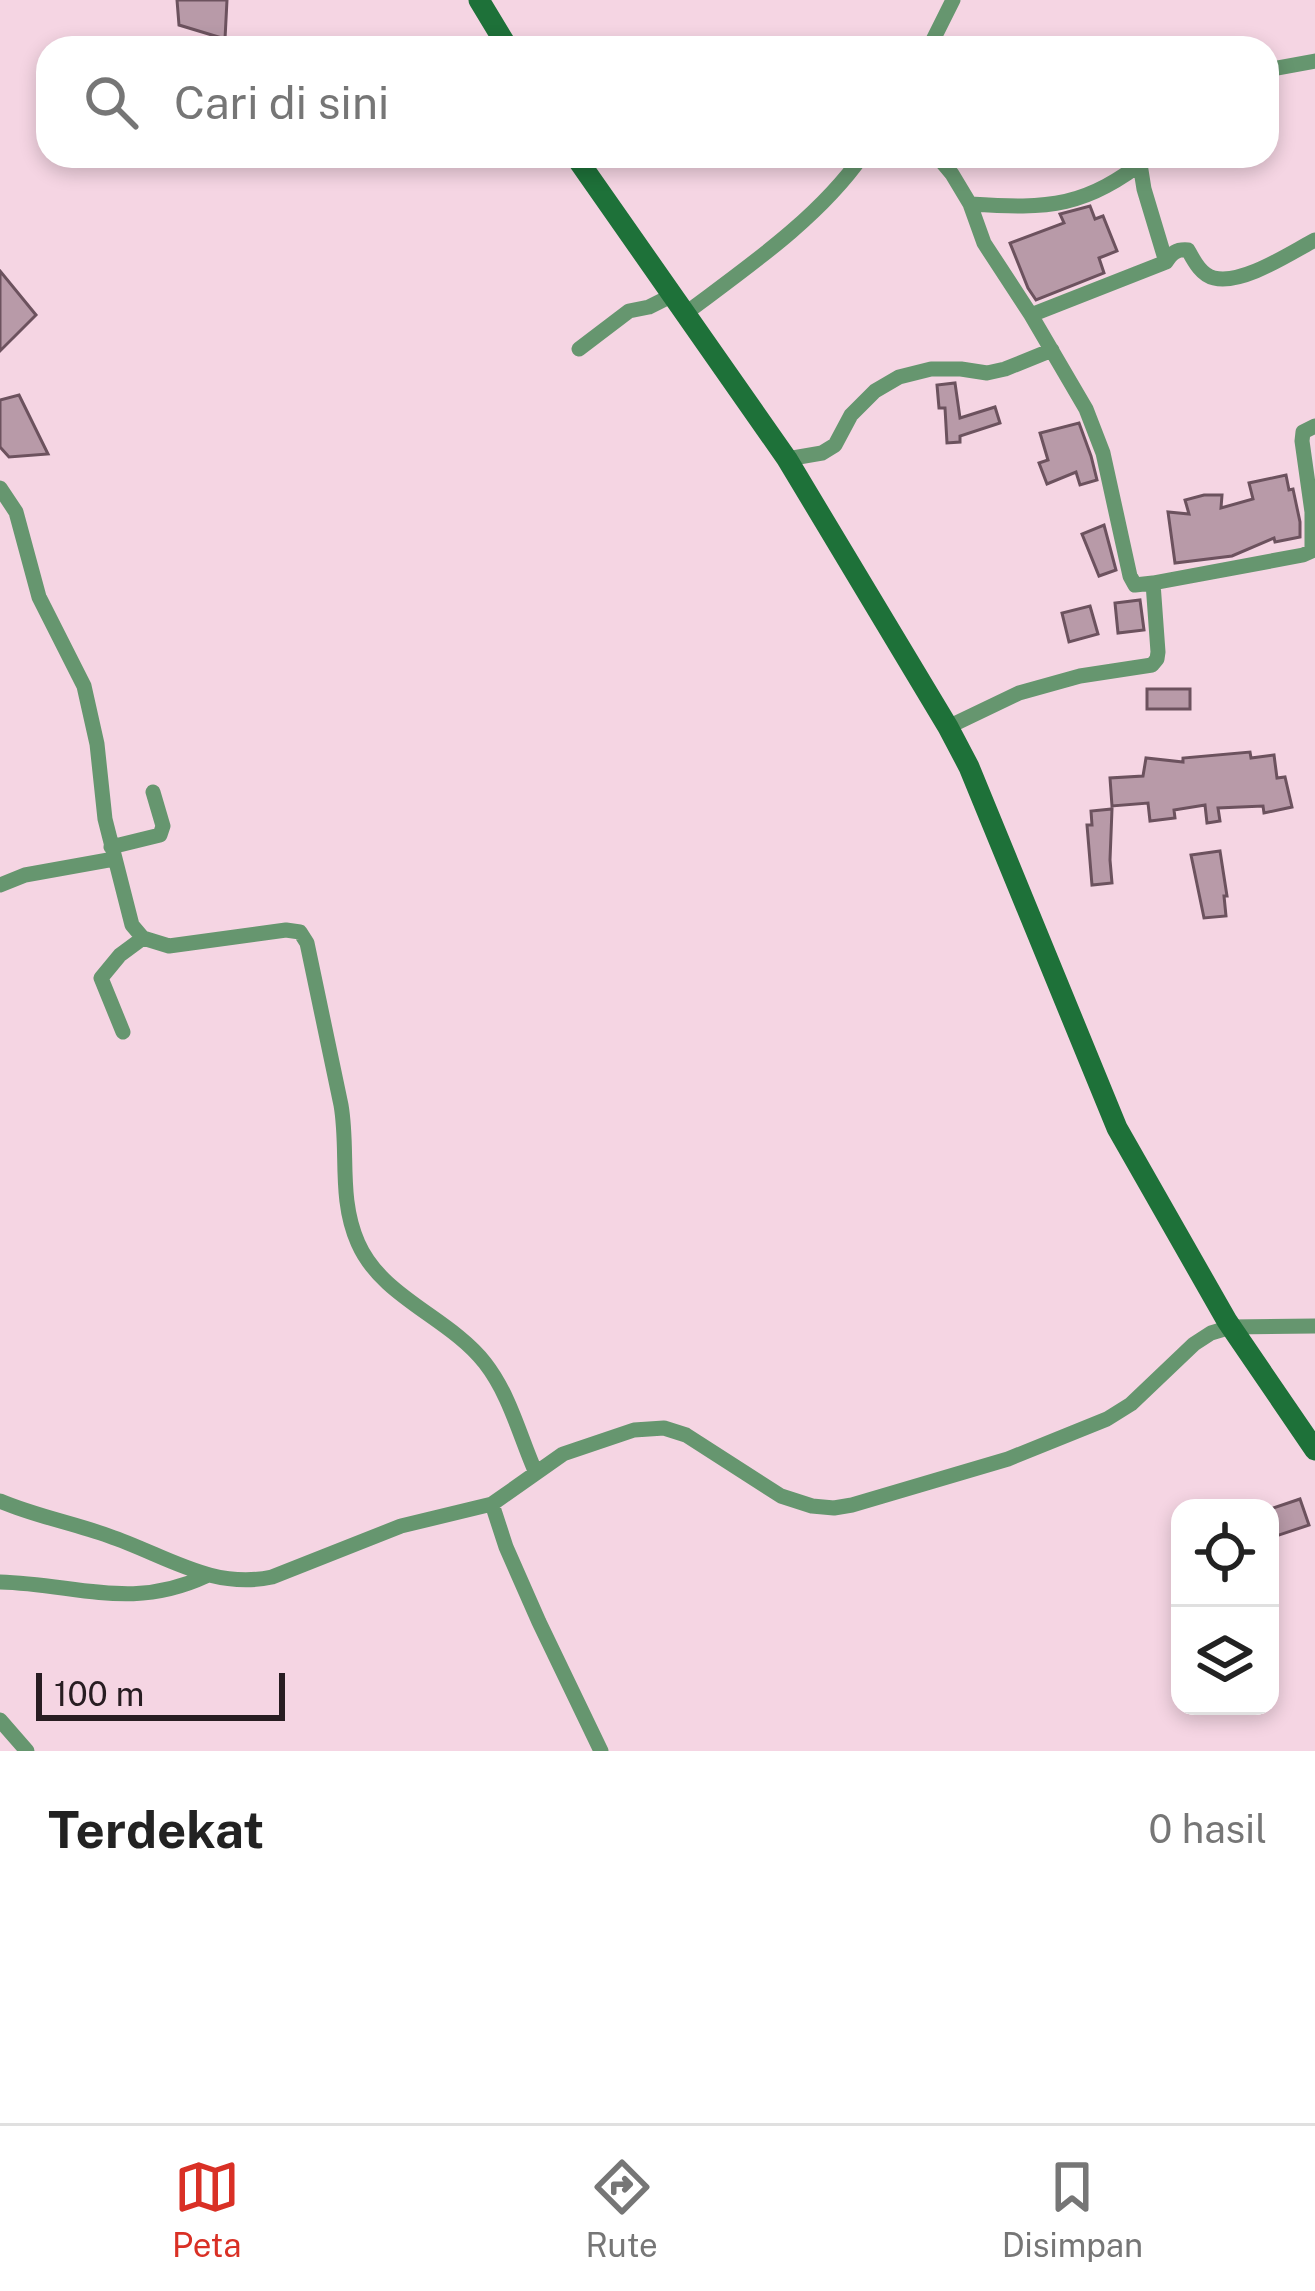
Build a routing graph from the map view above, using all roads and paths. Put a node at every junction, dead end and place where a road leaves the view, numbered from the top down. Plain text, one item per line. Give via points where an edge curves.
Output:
1 (479, 0) edge
2 (953, 0) edge
3 (501, 36) edge
4 (935, 36) edge
5 (1315, 62) edge
6 (1279, 68) edge
7 (583, 168) edge
8 (854, 168) edge
9 (947, 168) edge
10 (1133, 168) edge
11 (1145, 168) edge
12 (970, 205) junction
13 (1315, 240) edge
14 (1166, 262) junction
15 (679, 304) junction
16 (1031, 315) junction
17 (579, 349) dead end
18 (1052, 350) junction
19 (1315, 425) edge
20 (787, 460) junction
21 (0, 488) edge
22 (1313, 551) edge
23 (1153, 583) junction
24 (948, 727) junction
25 (153, 792) dead end
26 (113, 853) junction
27 (0, 885) edge
28 (143, 938) junction
29 (123, 1032) dead end
30 (1315, 1326) edge
31 (1231, 1327) junction
32 (1315, 1450) edge
33 (536, 1473) junction
34 (0, 1501) edge
35 (492, 1504) junction
36 (206, 1576) junction
37 (0, 1582) edge
38 (0, 1720) edge
39 (27, 1751) edge
40 (601, 1751) edge

1 - 3 street
2 - 4 street
5 - 6 street
7 - 15 street
8 - 15 street via 774,247
9 - 12 street
10 - 12 street via 1072,202
11 - 14 street
12 - 16 street via 984,243
13 - 14 street via 1232,277 1207,274 1188,250
14 - 16 street
15 - 17 street via 629,311
15 - 20 street
16 - 18 street
18 - 20 street via 987,373 899,376 851,415 835,445
18 - 23 street via 1103,453 1130,576 1135,585
19 - 22 street via 1302,441
20 - 24 street
21 - 26 street via 16,512 39,597 84,686
22 - 23 street
23 - 24 street via 1152,665 1019,693
24 - 31 street via 1117,1128
25 - 26 street via 160,835
26 - 27 street
26 - 28 street via 132,925
28 - 29 street via 101,978
28 - 33 street via 169,946 300,932 341,1105 347,1213 359,1247 376,1272 485,1364
30 - 31 street
31 - 32 street
31 - 33 street via 1194,1344 1131,1404 1096,1424 1008,1460 853,1505 812,1506 781,1496 664,1428 562,1454
33 - 35 street
34 - 36 street
35 - 36 street via 401,1526 272,1577
35 - 40 street
36 - 37 street via 125,1596
38 - 39 street

